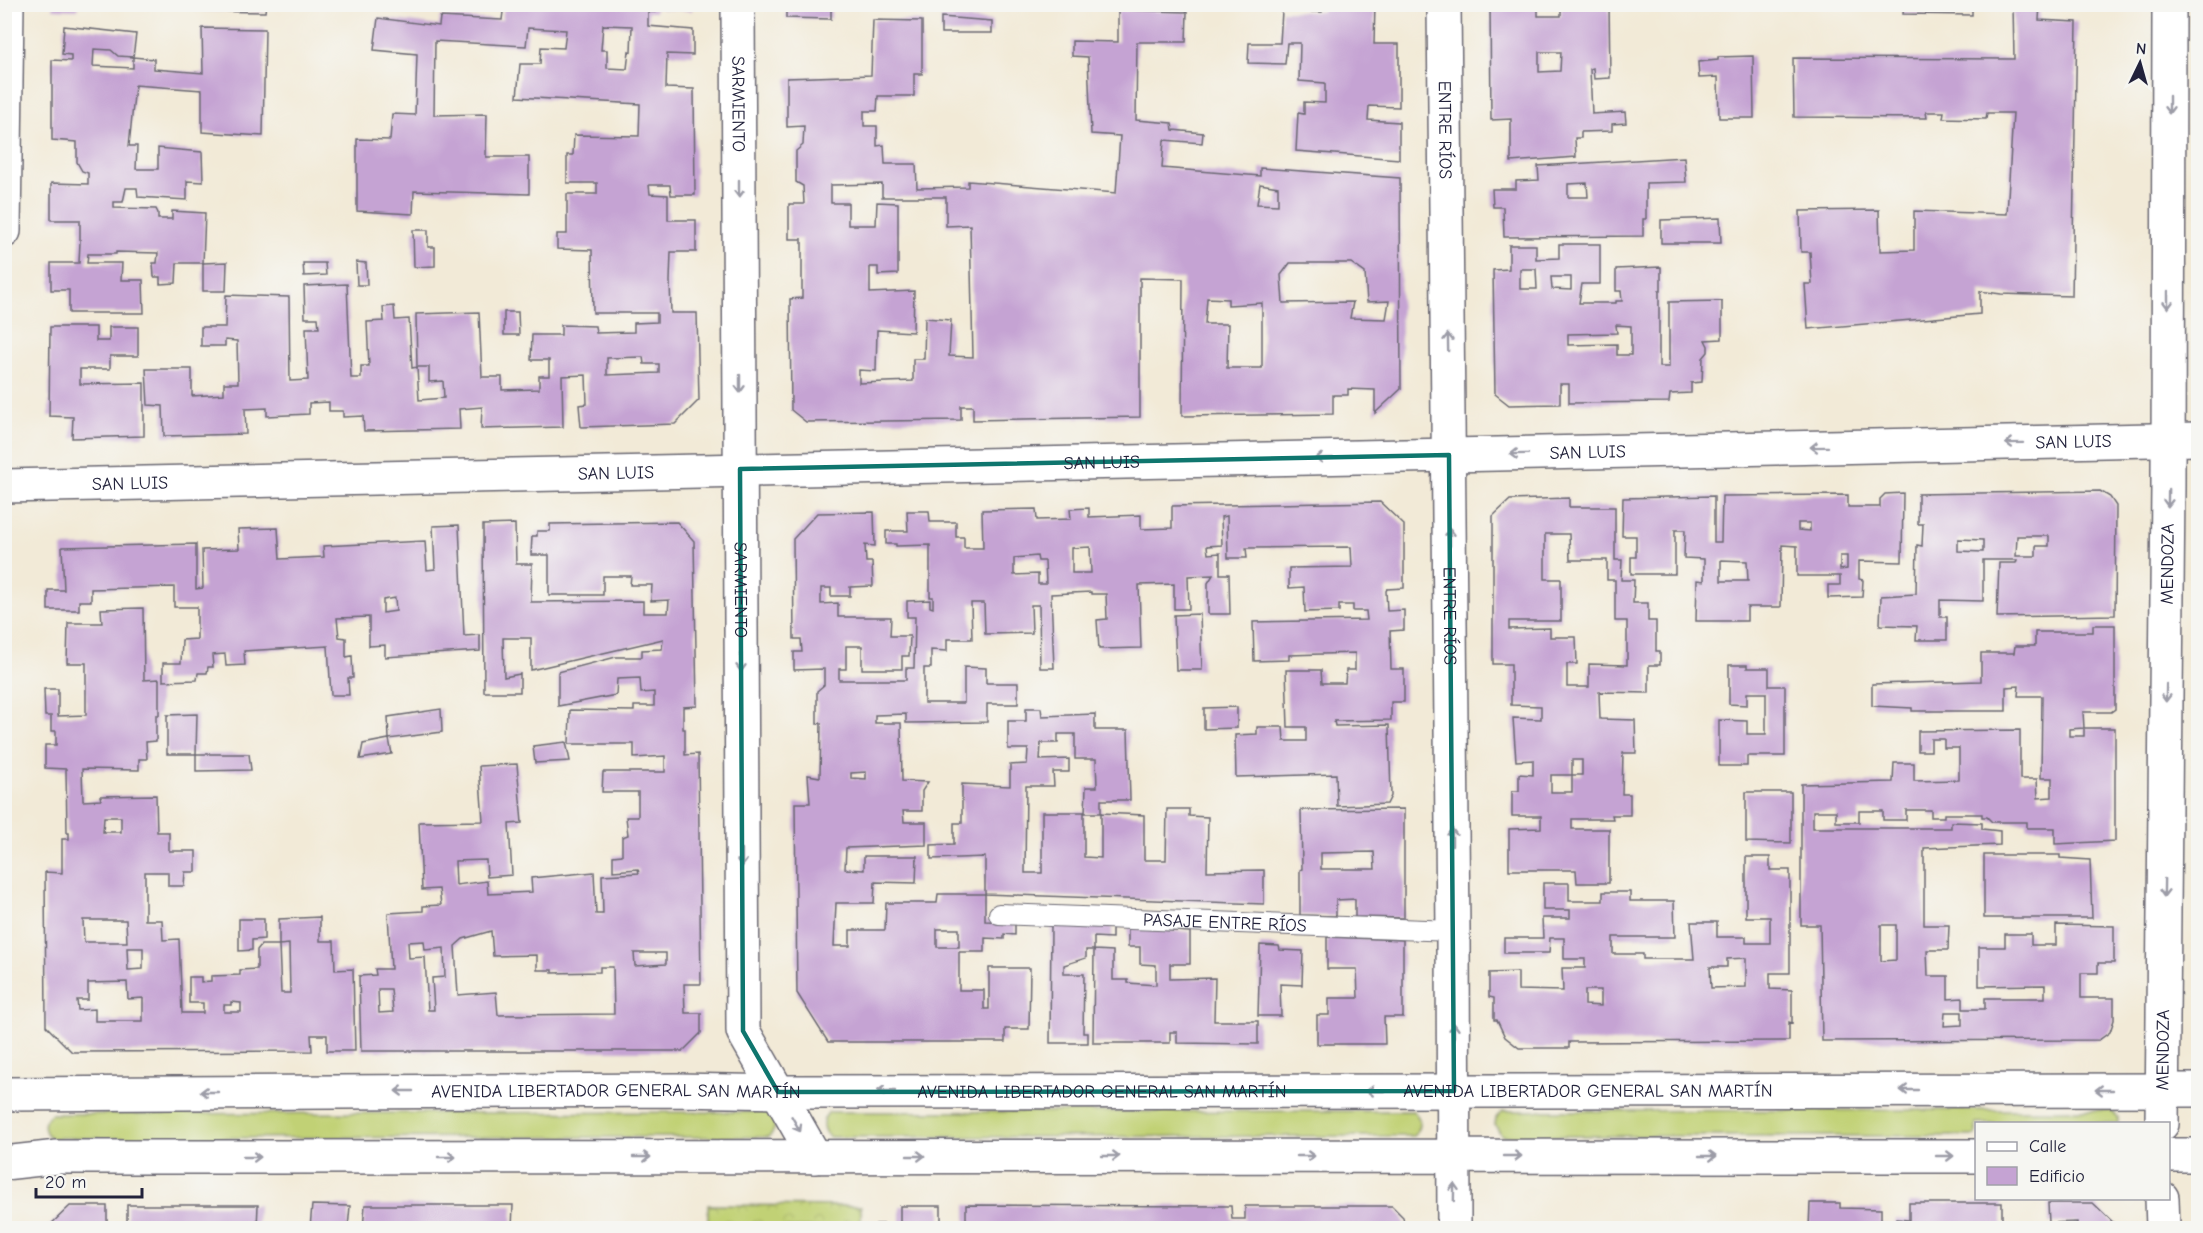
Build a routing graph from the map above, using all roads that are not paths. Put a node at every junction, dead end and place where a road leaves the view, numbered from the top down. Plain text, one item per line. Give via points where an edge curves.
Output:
1 (7, 4) edge
2 (738, 4) edge
3 (1444, 4) edge
4 (2169, 4) edge
5 (4, 231) edge
6 (2183, 439) edge
7 (1449, 456) junction
8 (740, 469) junction
9 (4, 486) edge
10 (999, 914) dead end
11 (1453, 931) junction
12 (2163, 1089) junction
13 (1454, 1090) junction
14 (2199, 1090) edge
15 (778, 1092) junction
16 (4, 1094) edge
17 (2163, 1122) edge
18 (2170, 1155) edge
19 (2199, 1155) edge
20 (1454, 1156) junction
21 (1975, 1156) edge
22 (815, 1157) junction
23 (4, 1163) edge
24 (2162, 1200) edge
25 (1454, 1228) edge
26 (2163, 1228) edge

1 - 5 street
2 -> 8 street, SARMIENTO
7 -> 3 street, ENTRE RÍOS
4 -> 6 street, MENDOZA
6 -> 7 street, SAN LUIS
6 -> 12 street, MENDOZA
7 -> 8 street, SAN LUIS
11 -> 7 street, ENTRE RÍOS
8 - 9 street, SAN LUIS
8 -> 15 street, SARMIENTO via 743,1031
10 - 11 lane, PASAJE ENTRE RÍOS
13 -> 11 street, ENTRE RÍOS
12 -> 13 street, AVENIDA LIBERTADOR GENERAL SAN MARTÍN
12 - 14 street, AVENIDA LIBERTADOR GENERAL SAN MARTÍN
12 - 17 street, MENDOZA
13 -> 15 street, AVENIDA LIBERTADOR GENERAL SAN MARTÍN
13 - 20 street, ENTRE RÍOS
15 -> 16 street, AVENIDA LIBERTADOR GENERAL SAN MARTÍN
15 -> 22 street, SARMIENTO
18 - 19 street
20 -> 21 street
22 -> 20 street
25 -> 20 street, ENTRE RÍOS
23 -> 22 street via 58,1157
24 - 26 street

